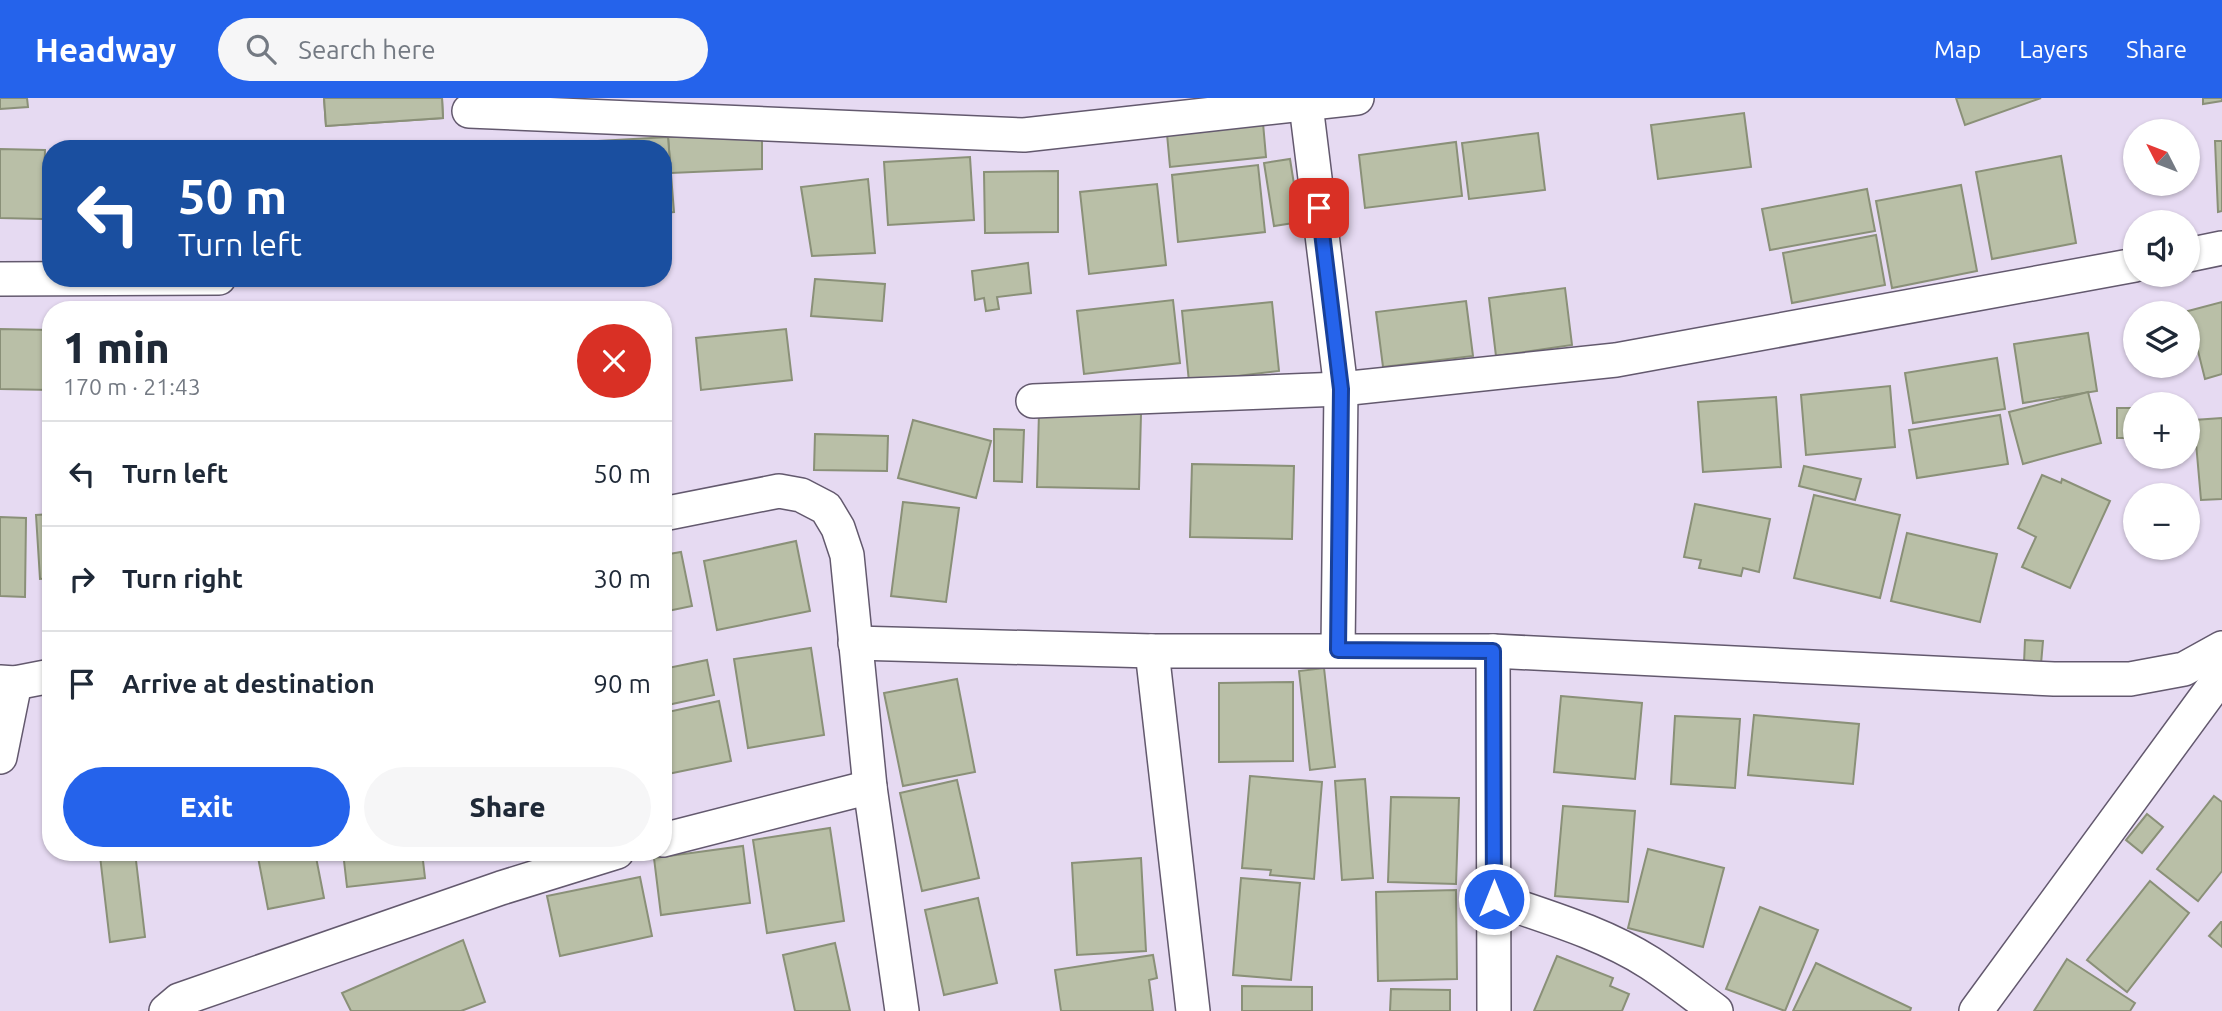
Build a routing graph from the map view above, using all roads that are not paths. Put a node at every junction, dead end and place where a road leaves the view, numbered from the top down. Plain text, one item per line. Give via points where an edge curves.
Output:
1 (1357, 98) edge
2 (1306, 105) junction
3 (469, 111) dead end
4 (2222, 248) edge
5 (2200, 253) edge
6 (2123, 267) edge
7 (0, 279) edge
8 (42, 279) edge
9 (1341, 389) junction
10 (1033, 401) dead end
11 (672, 512) edge
12 (855, 643) junction
13 (2222, 648) edge
14 (1338, 650) junction
15 (1152, 651) junction
16 (1493, 651) junction
17 (2222, 675) edge
18 (42, 677) edge
19 (8, 682) edge
20 (0, 757) edge
21 (870, 788) junction
22 (672, 838) edge
23 (588, 861) edge
24 (1494, 899) junction
25 (166, 1011) edge
26 (902, 1011) edge
27 (1193, 1011) edge
28 (1494, 1011) edge
29 (1716, 1011) edge
30 (1976, 1011) edge

1 - 2 street
2 - 3 street via 1024,135
2 - 9 street
4 - 5 street
6 - 9 street via 1616,360
7 - 8 street
9 - 10 street
9 - 14 street
11 - 12 street via 779,491 801,495 826,508 847,555
12 - 15 street
12 - 21 street
13 - 16 street via 2184,669 2130,679
14 - 15 street
14 - 16 street
15 - 27 street
16 - 24 street
17 - 30 street
18 - 19 street
19 - 20 street
21 - 22 street
21 - 26 street
23 - 25 street via 179,1000
24 - 28 street
24 - 29 street via 1619,947

